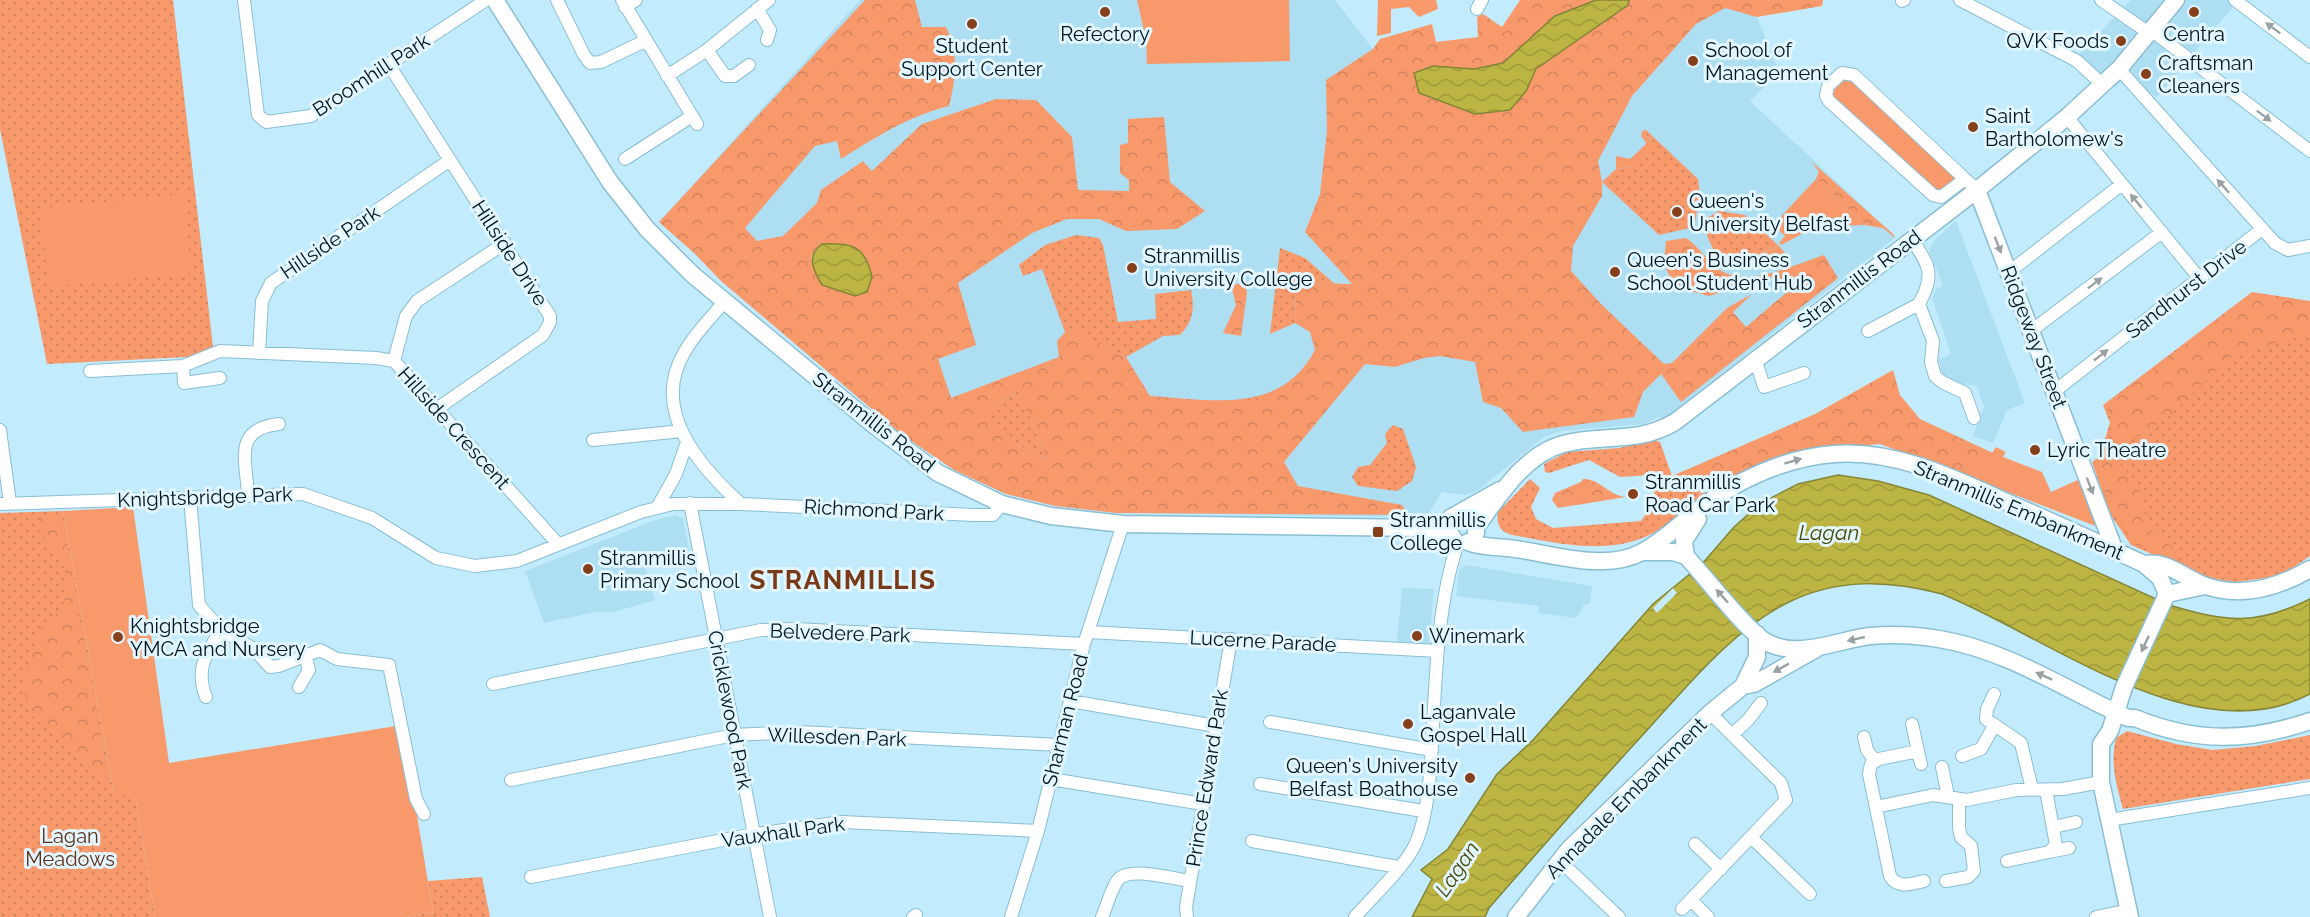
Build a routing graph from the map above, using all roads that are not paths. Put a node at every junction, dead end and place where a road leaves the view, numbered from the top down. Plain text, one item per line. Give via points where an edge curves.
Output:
1 (244, 0) edge
2 (486, 0) edge
3 (495, 0) edge
4 (557, 0) edge
5 (769, 0) edge
6 (1960, 0) edge
7 (2101, 0) edge
8 (2176, 0) edge
9 (2235, 0) edge
10 (628, 2) edge
11 (757, 9) junction
12 (2150, 31) junction
13 (767, 40) dead end
14 (645, 41) junction
15 (707, 50) junction
16 (2310, 57) edge
17 (389, 65) junction
18 (749, 65) dead end
19 (2119, 69) junction
20 (667, 76) junction
21 (2103, 85) junction
22 (2067, 117) junction
23 (2310, 151) edge
24 (625, 159) dead end
25 (450, 160) junction
26 (2122, 184) junction
27 (1971, 185) junction
28 (2262, 229) junction
29 (2162, 232) junction
30 (1912, 240) junction
31 (505, 243) junction
32 (2310, 246) edge
33 (2009, 272) junction
34 (2200, 279) junction
35 (724, 302) junction
36 (1919, 304) junction
37 (1868, 331) dead end
38 (2031, 331) junction
39 (259, 353) junction
40 (1755, 358) junction
41 (394, 361) junction
42 (183, 366) junction
43 (90, 371) dead end
44 (1804, 374) dead end
45 (220, 378) dead end
46 (2055, 391) junction
47 (438, 408) junction
48 (1974, 418) dead end
49 (279, 424) dead end
50 (0, 430) edge
51 (684, 436) junction
52 (593, 440) dead end
53 (1504, 488) junction
54 (248, 495) junction
55 (1722, 495) junction
56 (190, 497) junction
57 (690, 503) junction
58 (5, 504) edge
59 (741, 504) junction
60 (1002, 504) junction
61 (658, 506) junction
62 (1463, 512) junction
63 (1123, 524) junction
64 (1478, 526) junction
65 (1456, 535) junction
66 (558, 544) junction
67 (1506, 547) junction
68 (2115, 551) junction
69 (1642, 552) junction
70 (1688, 559) junction
71 (2144, 564) junction
72 (2310, 569) edge
73 (2205, 586) junction
74 (2166, 597) junction
75 (221, 630) junction
76 (1755, 633) junction
77 (1086, 638) junction
78 (1231, 639) junction
79 (716, 641) junction
80 (1819, 648) junction
81 (1438, 651) junction
82 (305, 655) junction
83 (493, 684) dead end
84 (1743, 686) junction
85 (299, 687) dead end
86 (2123, 690) junction
87 (1995, 694) dead end
88 (206, 697) dead end
89 (1071, 701) junction
90 (2096, 702) junction
91 (1761, 703) dead end
92 (1710, 713) junction
93 (2116, 713) junction
94 (2135, 718) junction
95 (2310, 721) edge
96 (1270, 722) dead end
97 (1912, 724) dead end
98 (1216, 726) junction
99 (1994, 726) junction
100 (734, 735) junction
101 (1732, 735) junction
102 (2106, 735) junction
103 (1864, 737) dead end
104 (1059, 745) junction
105 (1432, 750) junction
106 (1918, 751) junction
107 (1962, 756) dead end
108 (1875, 761) junction
109 (1921, 764) dead end
110 (1942, 767) dead end
111 (1051, 779) junction
112 (511, 780) dead end
113 (2101, 782) junction
114 (1260, 784) dead end
115 (2310, 788) edge
116 (2032, 789) junction
117 (2046, 790) junction
118 (1954, 798) junction
119 (1203, 804) junction
120 (1876, 807) junction
121 (1423, 811) junction
122 (424, 814) dead end
123 (2109, 820) junction
124 (2076, 822) dead end
125 (2054, 827) junction
126 (1038, 831) junction
127 (754, 834) junction
128 (1751, 837) junction
129 (1252, 841) dead end
130 (1695, 844) dead end
131 (2069, 849) dead end
132 (2049, 852) junction
133 (1559, 860) junction
134 (2007, 861) dead end
135 (1398, 867) junction
136 (1721, 869) junction
137 (531, 877) dead end
138 (1190, 881) junction
139 (1924, 881) dead end
140 (1946, 881) dead end
141 (1810, 894) dead end
142 (2130, 913) edge
143 (770, 917) edge
144 (1011, 917) edge
145 (1102, 917) edge
146 (1186, 917) edge
147 (1355, 917) edge
148 (1516, 917) edge
149 (1619, 917) edge
150 (1708, 917) edge
151 (2096, 917) edge

1 - 17 street, Broomhill Park via 258,115 262,121 311,116
2 - 17 street, Broomhill Park
3 - 35 street, Stranmillis Road via 627,206 672,256
4 - 14 street via 590,63 601,62
5 - 11 street
6 - 21 street via 2077,61
7 - 12 street
8 - 12 street, Stranmillis Road
16 -> 9 street
10 - 14 street
11 - 13 street via 770,30
11 - 15 street
12 - 19 street, Stranmillis Road
12 -> 23 street
14 - 20 street
15 - 18 street via 730,77
15 - 20 street
17 - 25 street, Hillside Drive
19 - 21 street, Stranmillis Road
28 -> 19 street, Sandhurst Drive
20 - 24 street via 694,120
21 - 22 street, Stranmillis Road
22 - 26 street
22 - 27 street, Stranmillis Road
25 - 31 street, Hillside Drive
25 - 39 street, Hillside Park via 271,283 262,301
29 -> 26 street
26 - 33 street
27 - 27 street via 1941,197 1933,195 1829,101 1828,86 1842,73 1854,75
27 - 30 street, Stranmillis Road
27 -> 33 street, Ridgeway Street
28 - 32 street via 2281,248
28 - 34 street, Sandhurst Drive
29 - 34 street
38 -> 29 street
30 - 36 street via 1930,276
30 - 40 street, Stranmillis Road
31 - 41 street via 410,308
31 - 47 street, Hillside Drive via 548,309 550,322 543,334
33 - 38 street, Ridgeway Street
46 -> 34 street, Sandhurst Drive
35 - 51 street via 678,364 673,398
35 - 60 street, Stranmillis Road via 913,456 954,482
36 - 37 street
36 - 48 street via 1933,341 1931,362 1935,376 1965,393
38 - 46 street, Ridgeway Street
39 - 41 street, Hillside Crescent
39 - 42 street, Hillside Crescent via 220,351
40 - 44 street via 1764,387
40 - 53 street, Stranmillis Road via 1662,429 1639,437 1552,447
41 - 47 street, Hillside Crescent
42 - 43 street
42 - 45 street via 184,383
46 -> 68 street, Ridgeway Street
47 - 66 street, Hillside Crescent
49 - 54 street via 262,426 245,442
50 - 58 street
51 - 52 street
51 - 59 street via 710,474
51 - 61 street via 681,463
53 - 62 street, Stranmillis Road
53 - 64 street, Stranmillis Road
54 - 56 street, Knightsbridge Park
54 - 66 street, Knightsbridge Park via 303,494 336,503 372,518 435,558 461,565 505,564
55 -> 68 street, Stranmillis Embankment via 1757,475 1804,458 1865,454 1918,465
55 - 69 street, Stranmillis Embankment
55 - 70 street, Stranmillis Embankment via 1686,534
56 - 58 street, Knightsbridge Park
56 - 75 street via 199,605
57 - 59 street, Richmond Park
57 - 61 street, Richmond Park
57 - 79 street, Cricklewood Park
59 - 60 street, Richmond Park via 993,515
60 - 63 street, Stranmillis Road via 1051,516
61 - 66 street, Knightsbridge Park
62 - 64 street via 1472,516
62 - 65 street via 1454,515
63 - 65 street, Stranmillis Road via 1421,528
63 - 77 street, Sharman Road
64 - 65 street via 1474,537
64 - 67 street, Stranmillis Embankment
65 - 67 street, Stranmillis Embankment via 1487,549
65 - 81 street
67 - 69 street, Stranmillis Embankment via 1584,560 1624,558
68 - 71 street, Stranmillis Embankment
69 - 70 street, Stranmillis Embankment via 1673,552
76 -> 70 street
71 - 73 street, Stranmillis Embankment via 2155,562
71 - 74 street, Stranmillis Embankment via 2160,578
72 - 73 street, Stranmillis Embankment via 2262,589 2241,591
73 - 74 street, Stranmillis Embankment
74 -> 86 street
75 - 82 street via 254,649 270,667
75 - 88 street via 201,662
76 - 80 street, Annadale Embankment via 1776,645
76 - 84 street, Annadale Embankment via 1757,657
77 - 78 street, Lucerne Parade
77 - 79 street, Belvedere Park via 795,629 761,630
77 - 89 street, Sharman Road
78 - 81 street, Lucerne Parade
78 - 98 street, Prince Edward Park
79 - 83 street, Belvedere Park
79 - 100 street, Cricklewood Park
80 -> 84 street, Annadale Embankment via 1754,684
90 -> 80 street, Annadale Embankment via 1992,653 1939,639 1905,634 1869,636
81 - 105 street
82 - 85 street via 309,670
82 - 122 street via 320,650 337,659 389,665 416,799
84 - 92 street, Annadale Embankment
86 - 90 street via 2112,700
86 - 93 street
86 - 94 street
87 - 99 street via 1986,714
89 - 98 street
89 - 104 street, Sharman Road
90 - 93 street, Annadale Embankment
90 - 102 street
91 - 101 street
92 - 101 street
92 - 133 street, Annadale Embankment
93 - 94 street, Annadale Embankment
93 - 102 street
94 - 95 street, Annadale Embankment via 2184,734 2215,738 2251,736
96 - 105 street
97 - 106 street
98 - 119 street, Prince Edward Park
99 - 107 street via 1981,749
99 - 116 street via 2021,743
100 - 104 street, Willesden Park via 799,732
100 - 112 street, Willesden Park
100 - 127 street, Cricklewood Park
101 - 128 street via 1781,783 1786,795 1784,804
102 - 113 street via 2102,744
103 - 108 street
104 - 111 street, Sharman Road
105 - 121 street
106 - 108 street
106 - 109 street
108 - 120 street via 1869,774
110 - 118 street
111 - 119 street
111 - 126 street, Sharman Road
113 - 117 street
113 - 123 street
114 - 121 street
115 - 123 street
116 - 117 street
116 - 118 street
117 - 125 street
118 - 120 street via 1933,795
118 - 140 street via 1961,837 1971,846 1974,871 1968,877
119 - 138 street, Prince Edward Park
120 - 139 street via 1892,880 1902,885
121 - 135 street via 1415,844
123 - 142 street
124 - 125 street
125 - 132 street via 2056,844
126 - 127 street, Vauxhall Park via 855,821
126 - 144 street, Sharman Road
127 - 137 street, Vauxhall Park
127 - 143 street, Cricklewood Park
128 - 136 street
128 - 141 street
129 - 135 street
130 - 136 street
131 - 132 street
132 - 134 street
133 - 148 street, Annadale Embankment
133 - 149 street
135 - 147 street
136 - 150 street via 1686,905
138 - 145 street via 1136,872 1125,874 1117,880
138 - 146 street, Prince Edward Park
142 - 151 street

